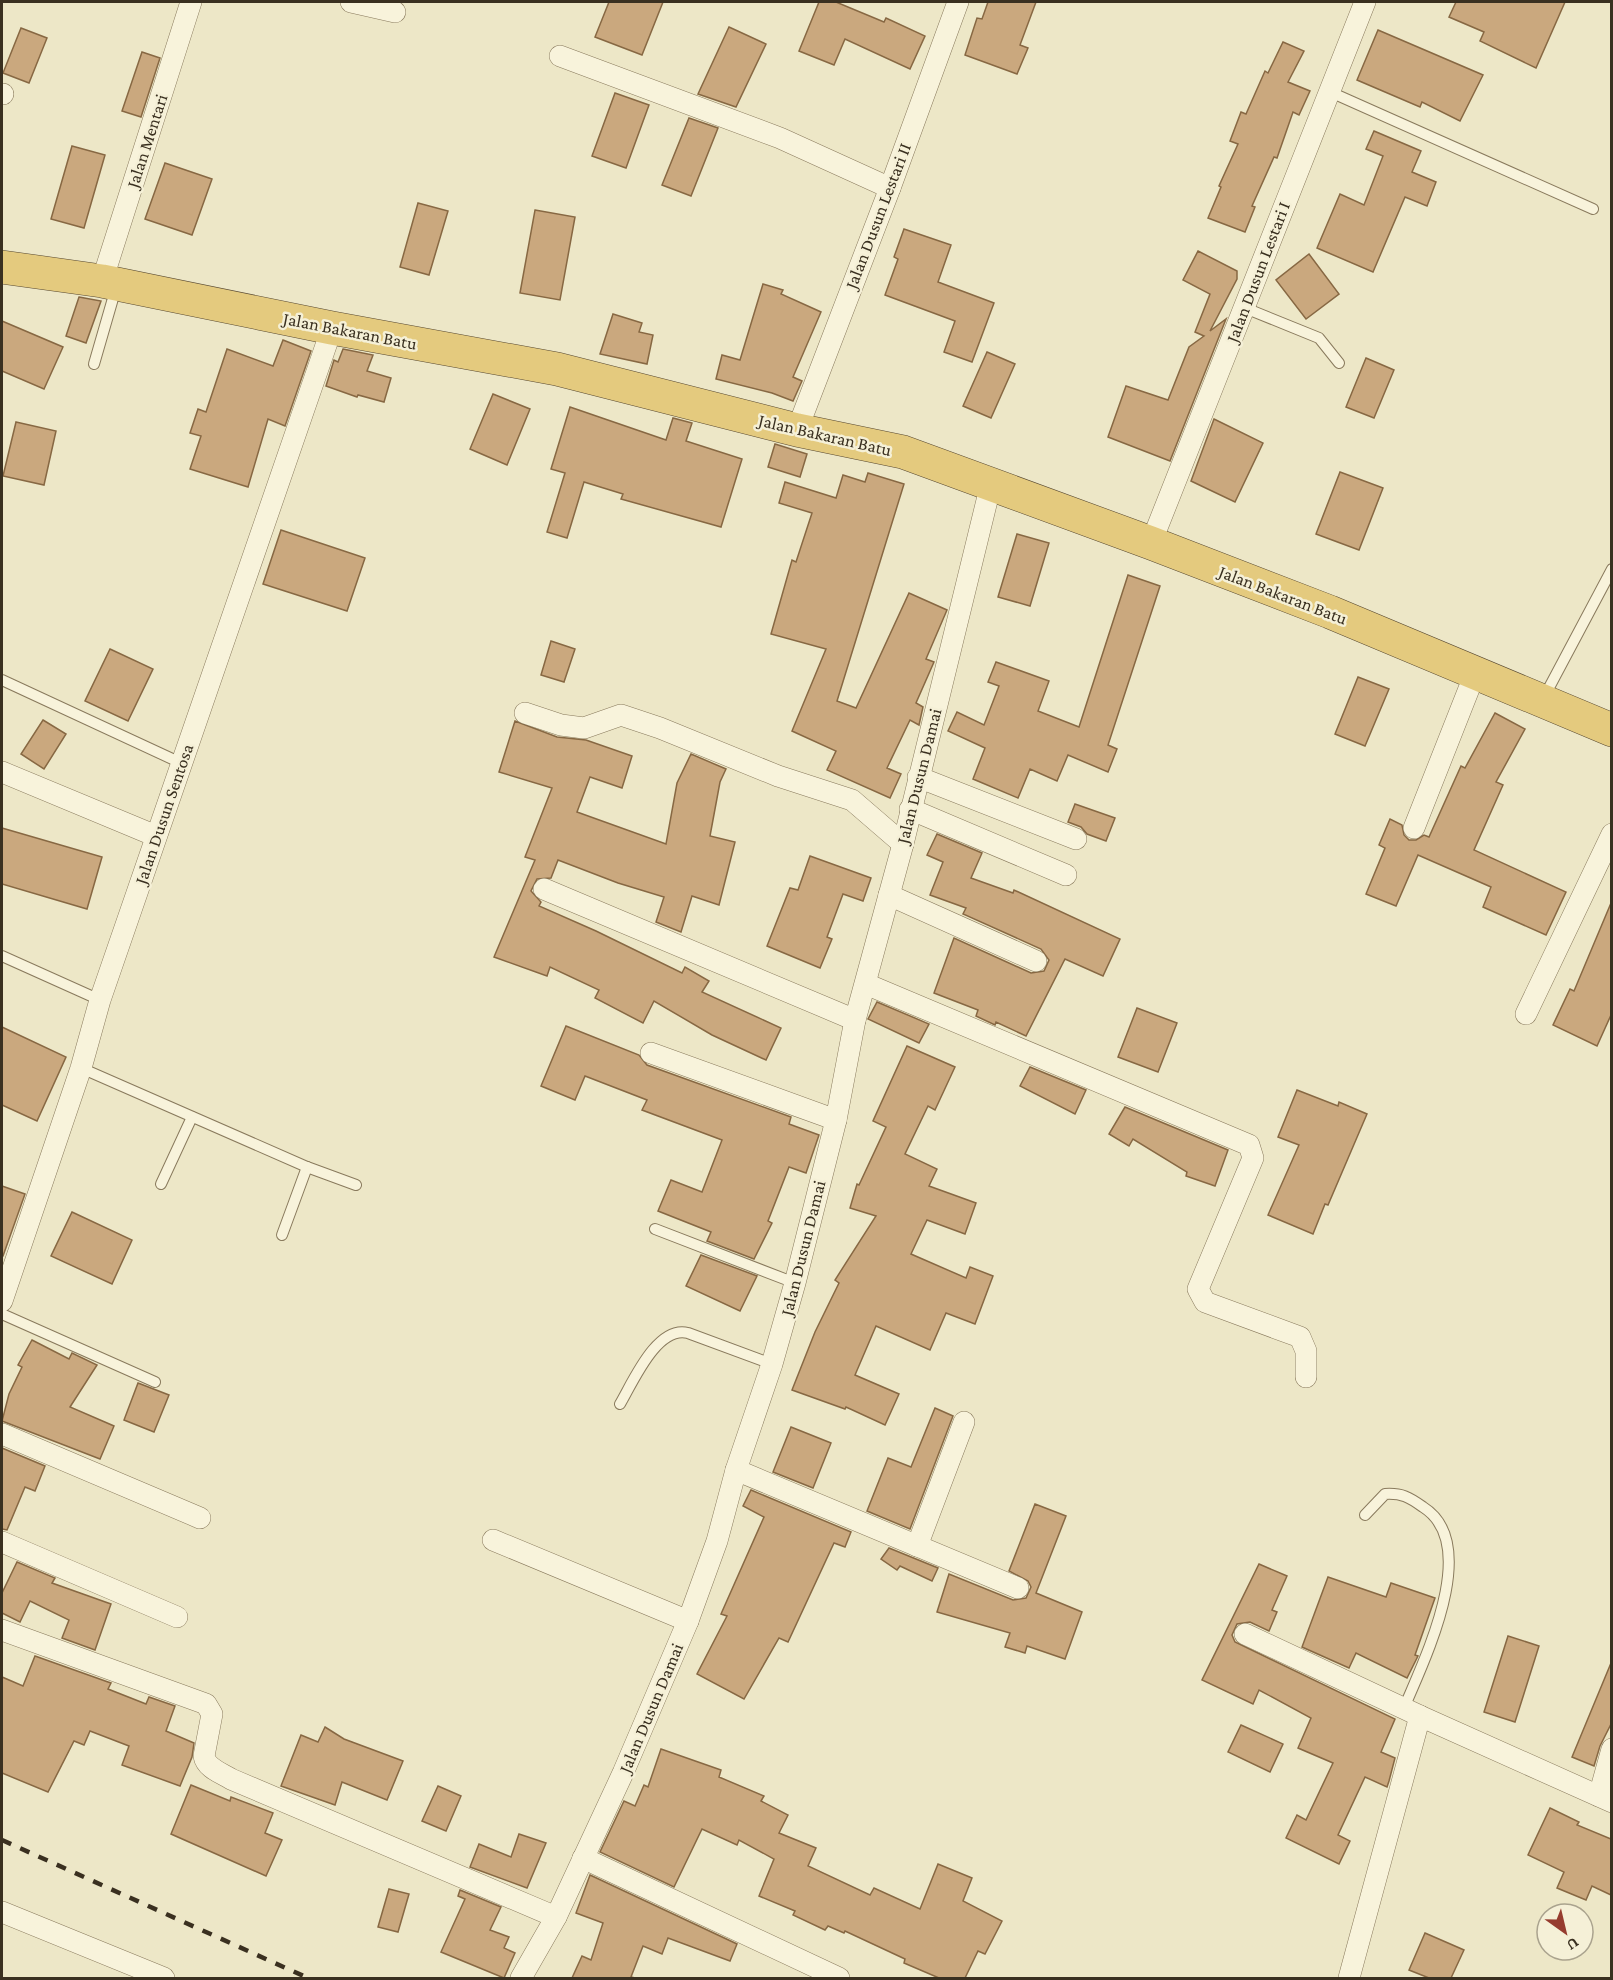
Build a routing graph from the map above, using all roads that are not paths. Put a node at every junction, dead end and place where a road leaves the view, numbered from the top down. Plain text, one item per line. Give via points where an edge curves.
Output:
1 (191, 2) edge
2 (351, 2) edge
3 (958, 2) edge
4 (1365, 2) edge
5 (395, 12) dead end
6 (560, 56) dead end
7 (1328, 91) junction
8 (890, 188) junction
9 (1593, 209) dead end
10 (2, 267) edge
11 (109, 283) junction
12 (1245, 308) junction
13 (332, 328) junction
14 (1339, 363) dead end
15 (94, 364) dead end
16 (797, 430) junction
17 (991, 484) junction
18 (1151, 543) junction
19 (1611, 569) edge
20 (1476, 671) junction
21 (2, 680) edge
22 (1543, 699) junction
23 (525, 713) dead end
24 (1610, 724) edge
25 (181, 763) junction
26 (2, 772) edge
27 (918, 777) junction
28 (909, 809) junction
29 (1414, 828) dead end
30 (1611, 834) edge
31 (156, 836) junction
32 (1076, 839) dead end
33 (903, 844) junction
34 (1066, 875) dead end
35 (544, 889) dead end
36 (889, 895) junction
37 (2, 956) edge
38 (1036, 961) dead end
39 (866, 984) junction
40 (100, 1000) junction
41 (1526, 1014) dead end
42 (855, 1020) junction
43 (651, 1053) dead end
44 (81, 1068) junction
45 (192, 1117) junction
46 (836, 1120) junction
47 (307, 1167) junction
48 (161, 1184) dead end
49 (356, 1185) dead end
50 (655, 1229) dead end
51 (282, 1235) dead end
52 (795, 1283) junction
53 (2, 1300) edge
54 (2, 1314) edge
55 (772, 1364) junction
56 (1306, 1377) dead end
57 (155, 1382) dead end
58 (620, 1404) dead end
59 (964, 1422) dead end
60 (2, 1434) edge
61 (736, 1470) junction
62 (1365, 1515) dead end
63 (200, 1518) dead end
64 (493, 1540) dead end
65 (2, 1542) edge
66 (917, 1546) junction
67 (1018, 1588) dead end
68 (177, 1617) dead end
69 (688, 1621) junction
70 (2, 1630) edge
71 (1245, 1634) dead end
72 (1412, 1712) junction
73 (1611, 1749) edge
74 (1605, 1799) edge
75 (584, 1858) junction
76 (2, 1912) edge
77 (556, 1917) junction
78 (139, 1974) edge
79 (164, 1978) edge
80 (521, 1978) edge
81 (839, 1978) edge
82 (1349, 1978) edge

1 - 11 street, Jalan Mentari
2 - 5 street
3 - 8 street, Jalan Dusun Lestari II
4 - 7 street, Jalan Dusun Lestari I
6 - 8 street via 780,138
7 - 9 lane
7 - 12 street, Jalan Dusun Lestari I
8 - 16 street, Jalan Dusun Lestari II
10 - 11 highway, Jalan Bakaran Batu
11 - 13 highway, Jalan Bakaran Batu
11 - 15 lane
12 - 14 lane via 1319,338
12 - 18 street, Jalan Dusun Lestari I
13 - 16 highway, Jalan Bakaran Batu via 557,369
13 - 25 street, Jalan Dusun Sentosa
16 - 17 highway, Jalan Bakaran Batu via 903,452
17 - 18 highway, Jalan Bakaran Batu
17 - 27 street, Jalan Dusun Damai
18 - 20 highway, Jalan Bakaran Batu
19 - 22 lane
20 - 22 highway, Jalan Bakaran Batu
20 - 29 street
21 - 25 lane
22 - 24 highway, Jalan Bakaran Batu
23 - 33 street via 584,728 621,715 669,731 778,776 852,800
25 - 31 street, Jalan Dusun Sentosa
26 - 31 street
27 - 28 street, Jalan Dusun Damai
27 - 32 street
28 - 33 street, Jalan Dusun Damai
28 - 34 street
30 - 41 street
31 - 40 street, Jalan Dusun Sentosa
33 - 36 street, Jalan Dusun Damai
35 - 42 street
36 - 38 street
36 - 39 street, Jalan Dusun Damai
37 - 40 lane
39 - 42 street, Jalan Dusun Damai
39 - 56 street via 1249,1145 1253,1158 1198,1289 1200,1298 1300,1337 1306,1351
40 - 44 street, Jalan Dusun Sentosa
42 - 46 street, Jalan Dusun Damai
43 - 46 street
44 - 45 lane
44 - 53 street, Jalan Dusun Sentosa
45 - 47 lane
45 - 48 lane
46 - 52 street, Jalan Dusun Damai
47 - 49 lane
47 - 51 lane
50 - 52 lane
52 - 55 street, Jalan Dusun Damai
54 - 57 lane
55 - 58 lane via 688,1332 674,1332 656,1346
55 - 61 street, Jalan Dusun Damai
59 - 66 street
60 - 63 street
61 - 66 street
61 - 69 street, Jalan Dusun Damai via 717,1541
62 - 72 lane via 1385,1494 1402,1493 1431,1512 1447,1537 1447,1576 1439,1623
64 - 69 street
65 - 68 street
66 - 67 street
69 - 75 street, Jalan Dusun Damai
70 - 77 street via 206,1704 212,1714 204,1756 212,1769
71 - 72 street
72 - 74 street
72 - 82 street
73 - 74 street
75 - 77 street, Jalan Dusun Damai
75 - 81 street
76 - 78 street
77 - 80 street, Jalan Dusun Damai
78 - 79 street

